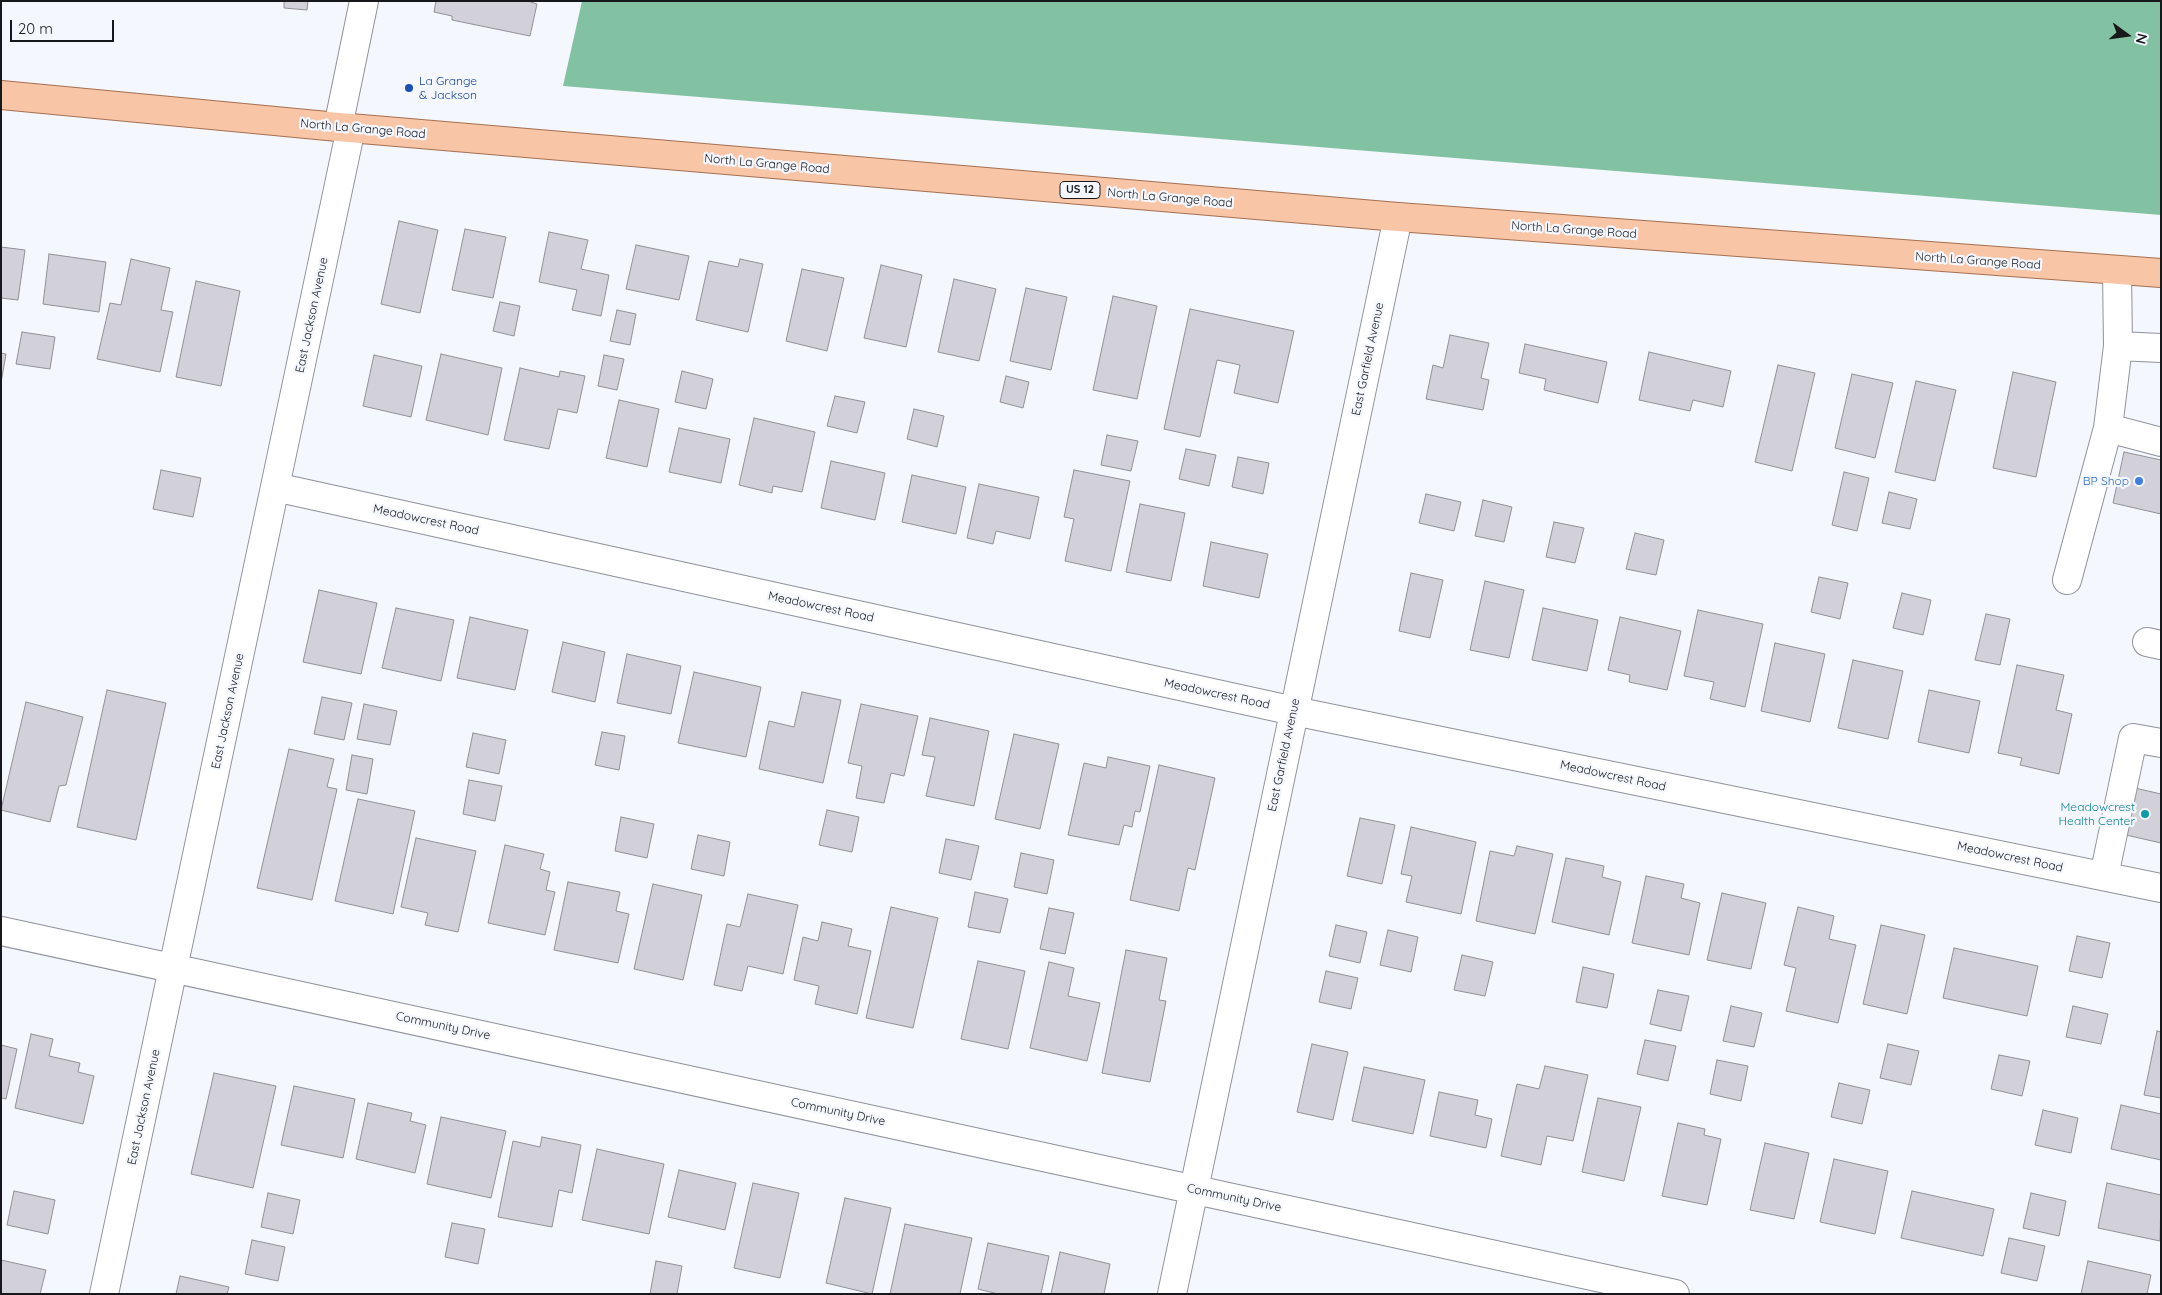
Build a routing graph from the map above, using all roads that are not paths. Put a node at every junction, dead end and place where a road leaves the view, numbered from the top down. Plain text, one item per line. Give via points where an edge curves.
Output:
1 (364, 1) edge
2 (1, 94) edge
3 (345, 128) junction
4 (1398, 217) junction
5 (2117, 271) junction
6 (2161, 273) edge
7 (2118, 346) junction
8 (2161, 348) edge
9 (2108, 428) junction
10 (2161, 442) edge
11 (275, 487) junction
12 (2067, 580) dead end
13 (1294, 711) junction
14 (2161, 743) edge
15 (2104, 876) junction
16 (2161, 888) edge
17 (1, 931) edge
18 (173, 968) junction
19 (1194, 1189) junction
20 (104, 1294) edge
21 (1172, 1294) edge
22 (1675, 1294) edge

1 - 3 street, East Jackson Avenue
2 - 3 main road, North La Grange Road / US 12
3 - 4 main road, North La Grange Road / US 12
3 - 11 street, East Jackson Avenue
4 - 5 main road, North La Grange Road / US 12
4 - 13 street, East Garfield Avenue
5 - 6 main road, North La Grange Road / US 12
5 - 7 street
7 - 8 street
7 - 9 street
9 - 10 street
9 - 12 street
11 - 13 street, Meadowcrest Road
11 - 18 street, East Jackson Avenue
13 - 15 street, Meadowcrest Road
13 - 19 street, East Garfield Avenue
14 - 15 street via 2133,738
15 - 16 street, Meadowcrest Road
17 - 18 street, Community Drive
18 - 19 street, Community Drive
18 - 20 street, East Jackson Avenue
19 - 21 street, East Garfield Avenue
19 - 22 street, Community Drive

